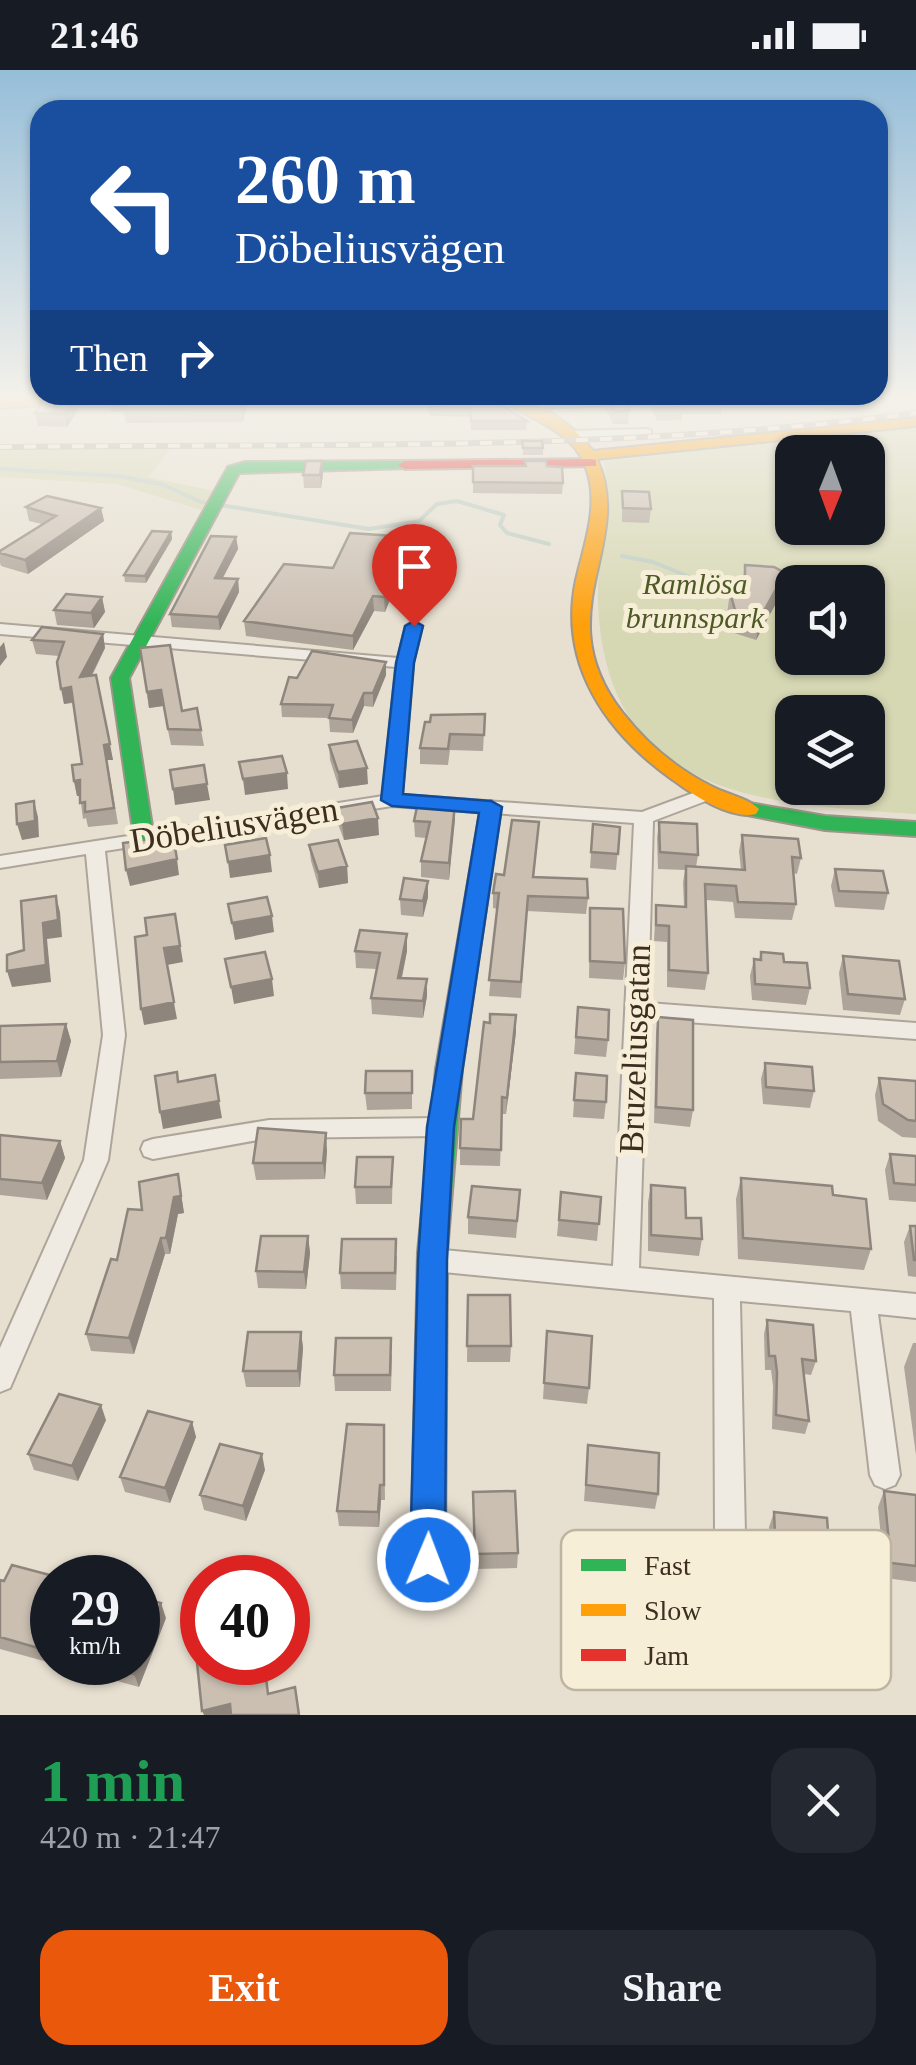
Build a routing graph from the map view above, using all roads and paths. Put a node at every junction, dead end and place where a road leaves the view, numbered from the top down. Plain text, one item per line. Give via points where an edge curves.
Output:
1 (235, 473) edge
2 (592, 473) edge
3 (414, 626) dead end
4 (0, 629) edge
5 (138, 640) junction
6 (405, 663) junction
7 (704, 796) junction
8 (392, 800) junction
9 (491, 807) junction
10 (644, 818) junction
11 (916, 829) edge
12 (143, 838) junction
13 (95, 847) junction
14 (0, 862) edge
15 (636, 1010) junction
16 (916, 1031) edge
17 (440, 1127) junction
18 (153, 1149) dead end
19 (432, 1260) junction
20 (626, 1279) junction
21 (727, 1289) junction
22 (863, 1302) junction
23 (916, 1306) edge
24 (0, 1379) edge
25 (885, 1475) dead end
26 (730, 1530) edge
27 (428, 1560) dead end

1 - 5 street
2 - 7 street via 598,514 579,616 586,663 646,752
3 - 6 street
4 - 5 street
5 - 6 street
5 - 12 street via 120,678
6 - 8 street
7 - 10 street, Döbeliusvägen
7 - 11 street via 777,817
8 - 9 street, Döbeliusvägen
8 - 12 street, Döbeliusvägen
9 - 10 street, Döbeliusvägen
9 - 17 street
10 - 15 street, Bruzeliusgatan
12 - 13 street, Döbeliusvägen
13 - 14 street, Döbeliusvägen
13 - 24 street via 114,1018 96,1160
15 - 16 street
15 - 20 street, Bruzeliusgatan
17 - 18 street via 268,1129
17 - 19 street
19 - 20 street
19 - 27 street
20 - 21 street
21 - 22 street
21 - 26 street
22 - 23 street
22 - 25 street

